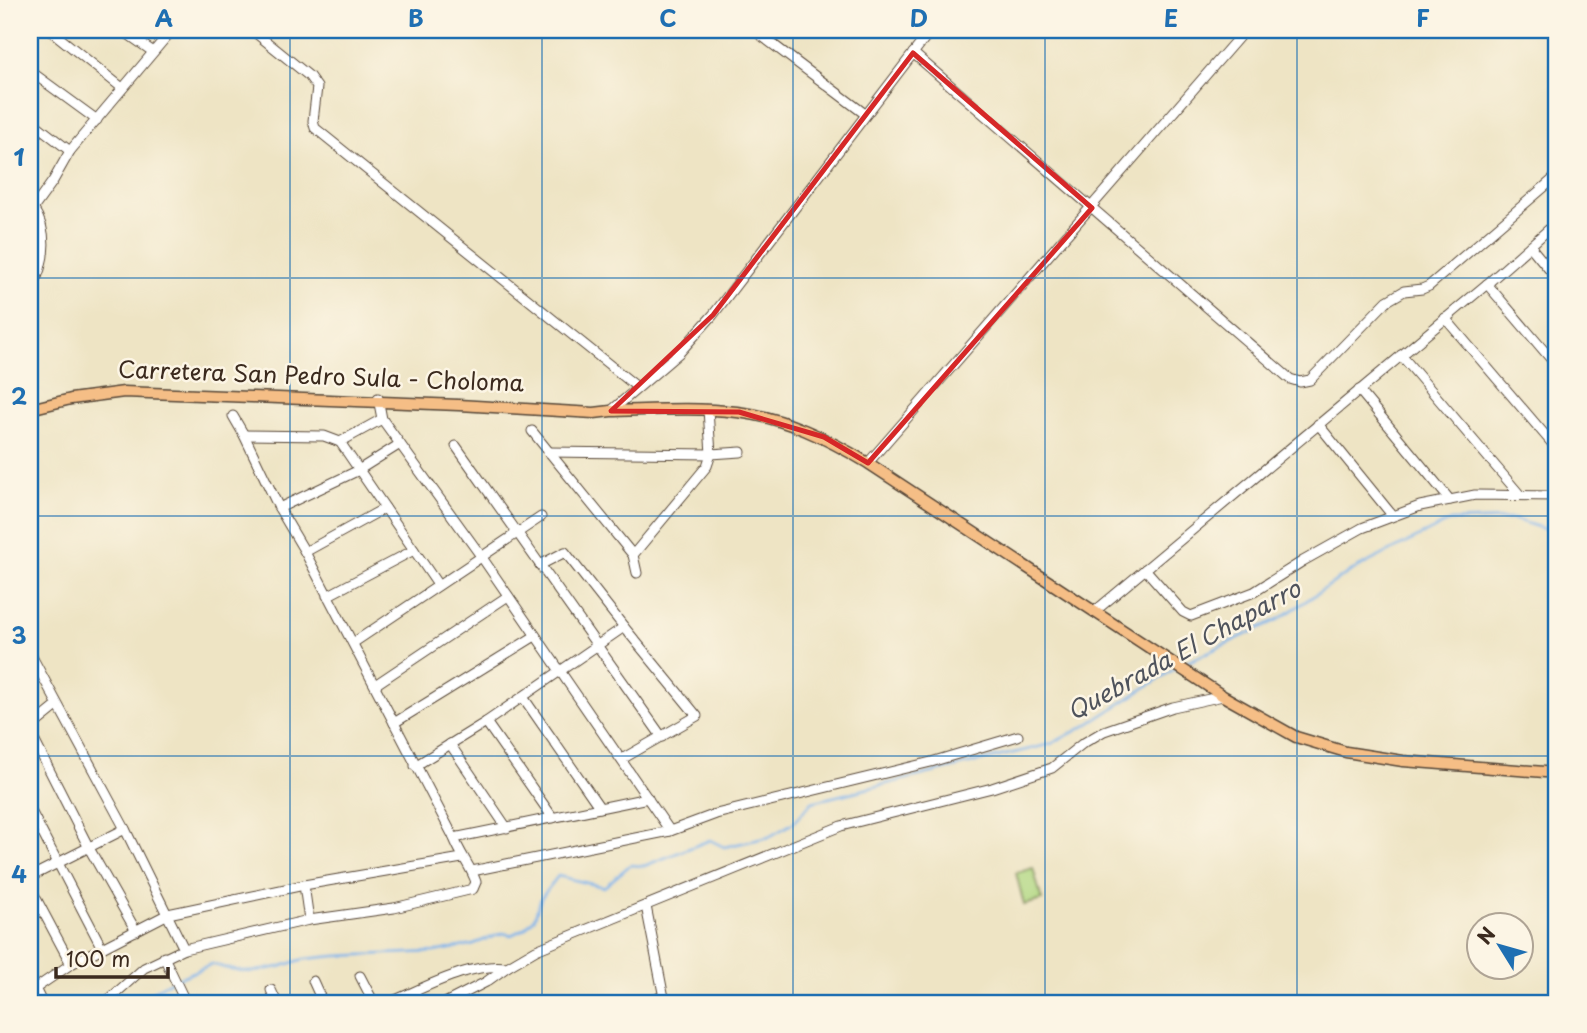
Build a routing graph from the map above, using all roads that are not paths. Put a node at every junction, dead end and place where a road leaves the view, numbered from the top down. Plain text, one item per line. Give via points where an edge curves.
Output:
1 (50, 30) edge
2 (122, 30) edge
3 (172, 30) edge
4 (253, 30) edge
5 (754, 30) edge
6 (931, 30) edge
7 (1245, 30) edge
8 (152, 51) junction
9 (913, 53) junction
10 (30, 71) edge
11 (121, 87) junction
12 (865, 114) junction
13 (30, 120) edge
14 (97, 120) junction
15 (70, 150) junction
16 (1557, 176) edge
17 (1092, 208) junction
18 (32, 210) edge
19 (1557, 222) edge
20 (1530, 246) junction
21 (1557, 279) edge
22 (1487, 284) junction
23 (30, 293) edge
24 (1445, 318) junction
25 (1401, 355) junction
26 (1557, 366) edge
27 (637, 387) junction
28 (1359, 390) junction
29 (379, 400) junction
30 (30, 403) edge
31 (30, 409) edge
32 (708, 410) junction
33 (611, 411) junction
34 (233, 416) dead end
35 (382, 419) junction
36 (1318, 424) junction
37 (531, 431) dead end
38 (244, 435) junction
39 (340, 442) junction
40 (400, 444) junction
41 (456, 446) dead end
42 (1557, 449) edge
43 (548, 452) junction
44 (741, 452) dead end
45 (710, 454) junction
46 (868, 463) junction
47 (357, 471) junction
48 (1520, 495) junction
49 (1557, 496) edge
50 (1450, 500) junction
51 (386, 508) junction
52 (279, 509) junction
53 (1392, 515) junction
54 (541, 517) dead end
55 (517, 533) junction
56 (414, 550) junction
57 (305, 552) junction
58 (633, 555) junction
59 (481, 556) junction
60 (540, 565) junction
61 (1145, 569) junction
62 (637, 573) dead end
63 (438, 585) junction
64 (327, 596) junction
65 (508, 597) junction
66 (1094, 611) junction
67 (624, 627) junction
68 (535, 636) junction
69 (353, 643) junction
70 (596, 647) junction
71 (30, 653) edge
72 (559, 671) junction
73 (375, 685) junction
74 (1223, 696) junction
75 (523, 697) junction
76 (57, 706) junction
77 (486, 722) junction
78 (394, 723) junction
79 (30, 730) edge
80 (1018, 736) dead end
81 (662, 737) junction
82 (450, 744) junction
83 (622, 759) junction
84 (415, 766) junction
85 (1557, 773) edge
86 (648, 798) junction
87 (30, 808) edge
88 (600, 808) junction
89 (553, 818) junction
90 (507, 828) junction
91 (125, 829) junction
92 (670, 831) junction
93 (454, 838) junction
94 (89, 848) junction
95 (462, 858) junction
96 (58, 863) junction
97 (472, 871) junction
98 (30, 877) edge
99 (304, 885) junction
100 (30, 887) edge
101 (646, 906) junction
102 (168, 914) junction
103 (309, 919) junction
104 (136, 931) junction
105 (102, 948) junction
106 (184, 949) junction
107 (164, 957) junction
108 (71, 964) junction
109 (507, 967) junction
110 (360, 976) dead end
111 (30, 978) edge
112 (313, 981) dead end
113 (32, 990) edge
114 (271, 990) dead end
115 (665, 1000) edge
116 (43, 1003) edge
117 (105, 1003) edge
118 (186, 1003) edge
119 (277, 1003) edge
120 (323, 1003) edge
121 (374, 1003) edge
122 (388, 1003) edge
123 (445, 1003) edge
124 (643, 1003) edge

1 - 11 street
2 - 8 street
3 - 8 street
4 - 27 street via 317,87 315,128
5 - 12 street
6 - 9 street
7 - 17 street
8 - 11 street
9 - 12 street
9 - 17 street
10 - 14 street
11 - 14 street
12 - 27 street via 713,315 680,352
13 - 15 street
14 - 15 street
15 - 18 street
16 - 17 street via 1429,286 1404,291 1387,301 1310,380 1300,382 1290,379
17 - 46 street
18 - 23 street via 40,218 45,240 42,265
19 - 20 street
20 - 21 street
20 - 22 street
22 - 24 street
22 - 26 street
24 - 25 street
24 - 42 street
25 - 28 street
25 - 48 street
27 - 33 street
28 - 36 street
28 - 50 street
29 - 30 main road, Carretera San Pedro Sula - Choloma via 123,387
29 - 31 main road, Carretera San Pedro Sula - Choloma via 123,392
29 - 33 main road, Carretera San Pedro Sula - Choloma
29 - 35 street
32 - 33 main road, Carretera San Pedro Sula - Choloma
32 - 45 street
32 - 46 main road, Carretera San Pedro Sula - Choloma via 784,423 824,437
34 - 38 street
35 - 39 street
35 - 40 street
36 - 53 street
36 - 61 street
37 - 43 street
38 - 39 street via 324,436
38 - 52 street
39 - 47 street
40 - 47 street
40 - 59 street
41 - 55 street
43 - 45 street
43 - 58 street
44 - 45 street
45 - 58 street via 707,466
46 - 66 main road, Carretera San Pedro Sula - Choloma
47 - 51 street
47 - 52 street
48 - 49 street
48 - 50 street
50 - 53 street
51 - 56 street
51 - 57 street
52 - 57 street
53 - 61 street via 1254,592 1191,616
54 - 55 street
55 - 59 street
55 - 60 street
56 - 63 street
56 - 64 street
57 - 64 street
58 - 62 street
59 - 63 street
59 - 65 street
60 - 67 street via 565,552
60 - 70 street
61 - 66 street
63 - 69 street
64 - 69 street
65 - 68 street
65 - 73 street
66 - 74 main road, Carretera San Pedro Sula - Choloma
67 - 70 street
67 - 81 street via 697,716
68 - 72 street
68 - 78 street
69 - 73 street
70 - 72 street
70 - 81 street
71 - 76 street
72 - 75 street
72 - 83 street
73 - 78 street
74 - 85 main road, Carretera San Pedro Sula - Choloma via 1296,737 1346,752
74 - 101 street via 1173,707 1104,731 1052,768 841,826
75 - 77 street
75 - 88 street
76 - 79 street
76 - 91 street
77 - 82 street
77 - 89 street
78 - 84 street
79 - 94 street
80 - 92 street via 716,814
81 - 83 street
82 - 84 street
82 - 90 street
83 - 86 street
84 - 93 street
86 - 88 street
86 - 92 street
87 - 96 street
88 - 89 street
89 - 90 street
90 - 93 street
91 - 94 street
91 - 102 street
92 - 97 street
93 - 95 street
94 - 96 street
94 - 104 street
95 - 97 street
95 - 99 street
96 - 98 street
96 - 105 street
97 - 103 street via 476,883 472,889 394,908
99 - 102 street
99 - 103 street
100 - 108 street
101 - 109 street via 545,946
101 - 115 street
102 - 104 street
102 - 106 street
103 - 106 street
104 - 105 street
105 - 108 street
106 - 107 street
107 - 117 street via 144,968
107 - 118 street
108 - 113 street
109 - 122 street via 472,969
109 - 123 street
110 - 121 street
111 - 113 street
112 - 120 street
113 - 116 street
114 - 119 street
115 - 124 street

